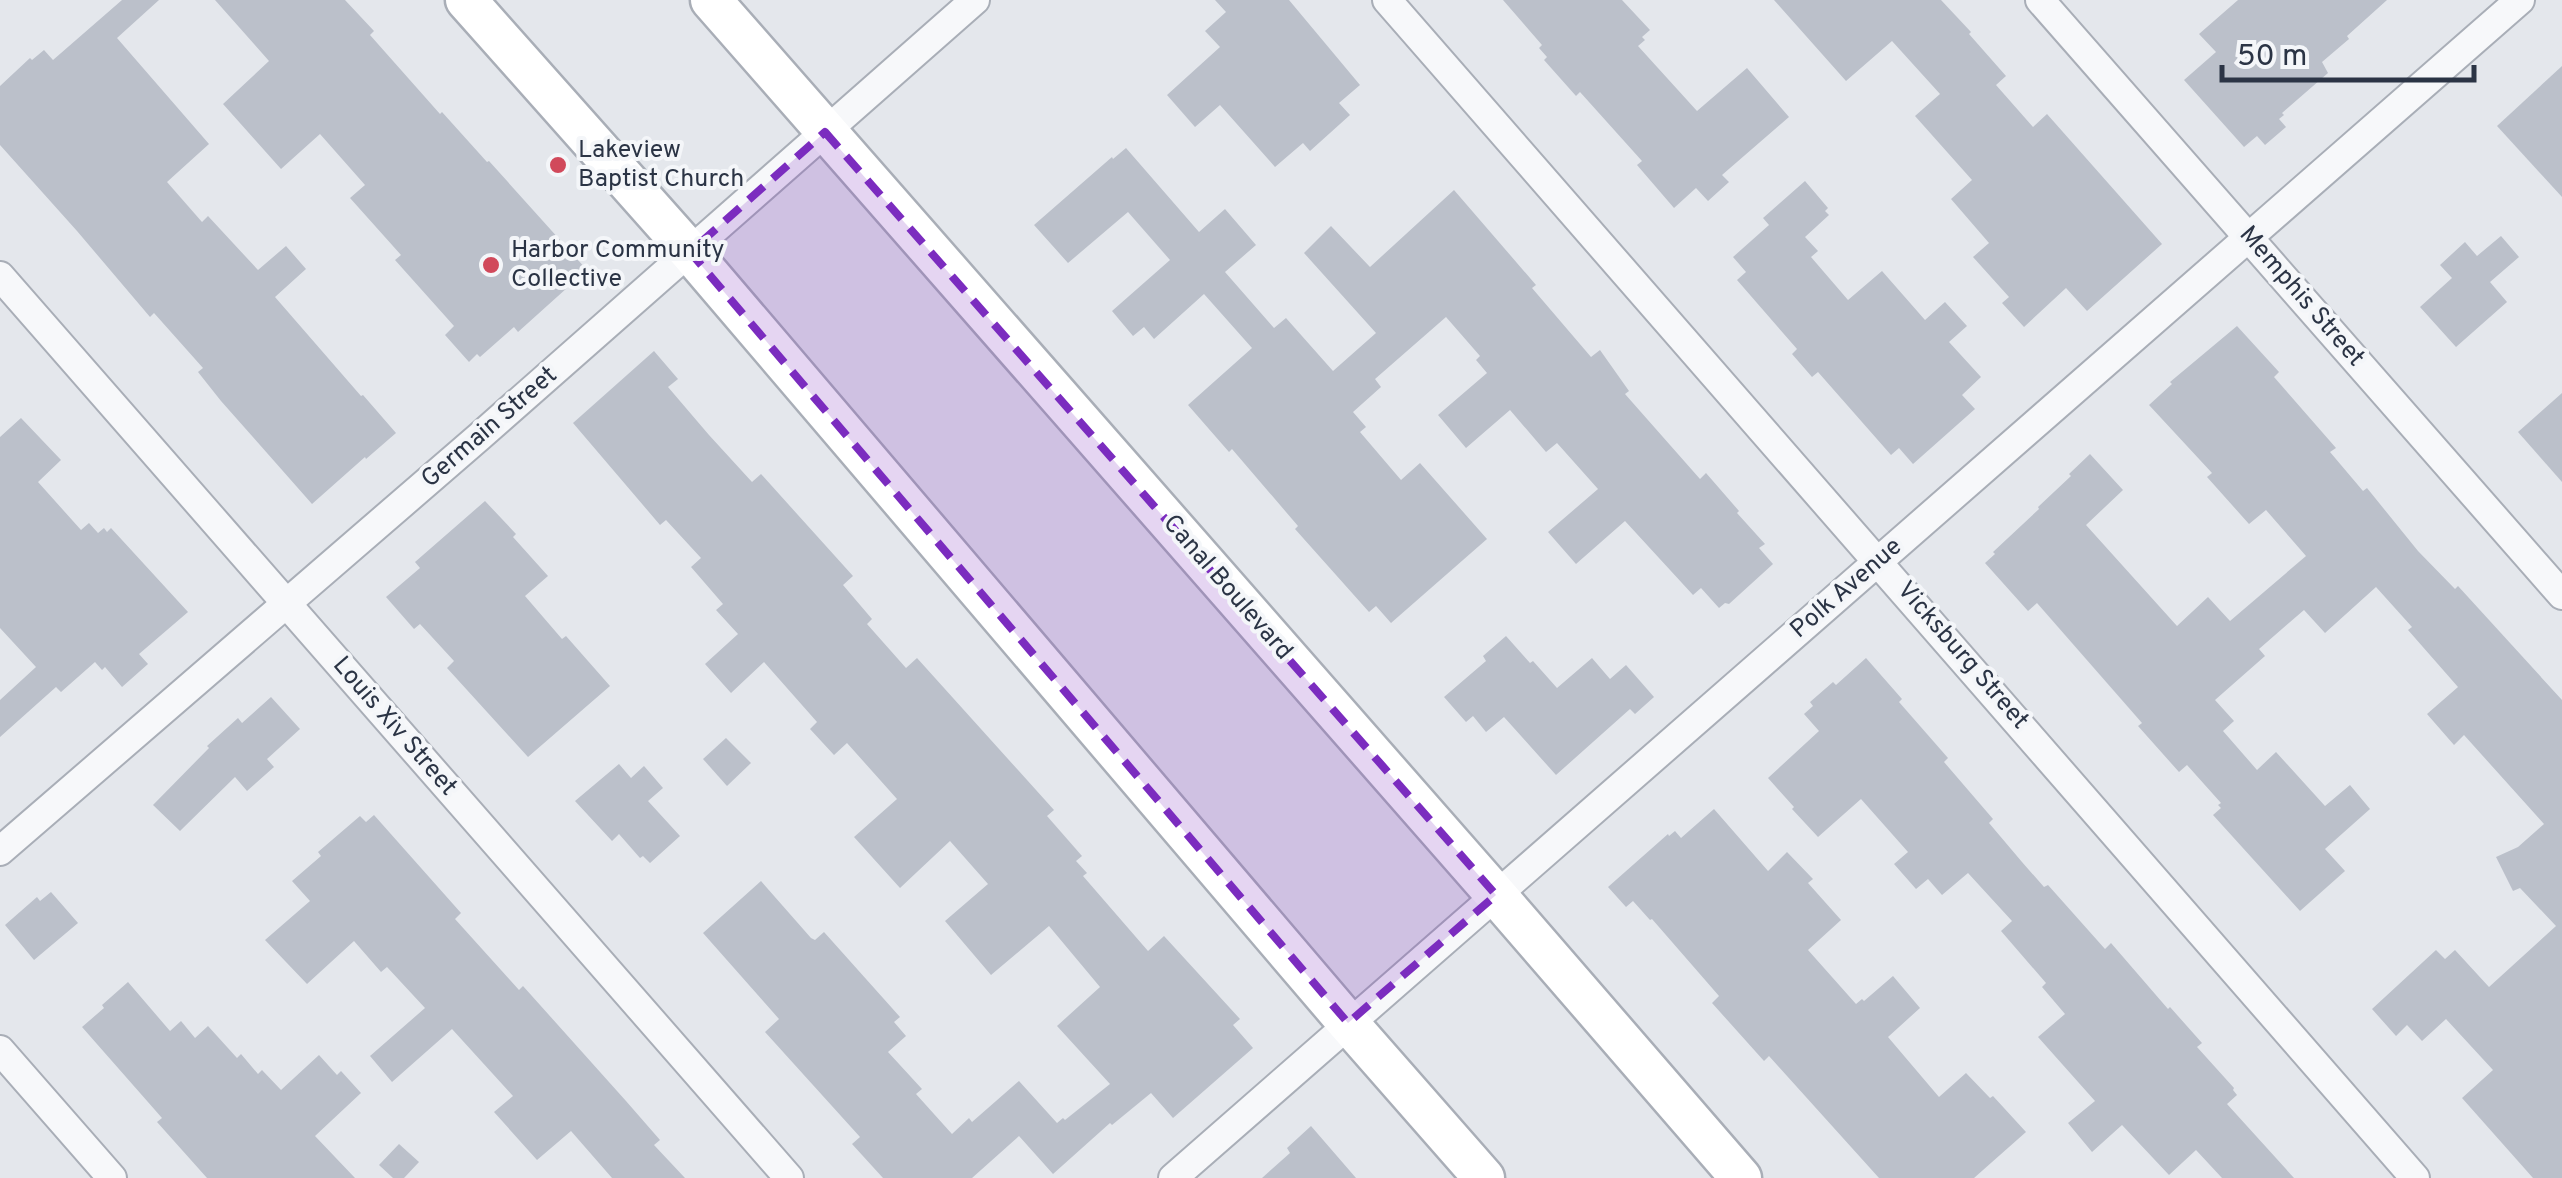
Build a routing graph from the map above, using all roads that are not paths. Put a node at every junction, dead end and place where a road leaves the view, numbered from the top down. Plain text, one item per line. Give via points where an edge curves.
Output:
1 (466, 0) edge
2 (711, 0) edge
3 (975, 0) edge
4 (1388, 0) edge
5 (2040, 0) edge
6 (2520, 0) edge
7 (825, 132) junction
8 (2249, 238) junction
9 (690, 252) junction
10 (0, 276) edge
11 (1879, 561) junction
12 (2562, 595) edge
13 (287, 605) junction
14 (0, 851) edge
15 (1496, 895) junction
16 (1348, 1023) junction
17 (0, 1050) edge
18 (112, 1178) edge
19 (790, 1178) edge
20 (1173, 1178) edge
21 (1484, 1178) edge
22 (1741, 1178) edge
23 (2415, 1178) edge

1 - 9 main road
2 - 7 main road, Canal Boulevard
3 - 7 street, Germain Street
4 - 11 street, Vicksburg Street
5 - 8 street, Memphis Street
6 - 8 street, Polk Avenue
7 - 9 street, Germain Street
7 - 15 main road, Canal Boulevard
8 - 11 street, Polk Avenue
8 - 12 street, Memphis Street
9 - 13 street, Germain Street
9 - 16 main road
10 - 13 street, Louis Xiv Street
11 - 15 street, Polk Avenue
11 - 23 street, Vicksburg Street
13 - 14 street, Germain Street
13 - 19 street, Louis Xiv Street
15 - 16 street, Polk Avenue
15 - 22 main road, Canal Boulevard
16 - 20 street, Polk Avenue
16 - 21 main road
17 - 18 street

